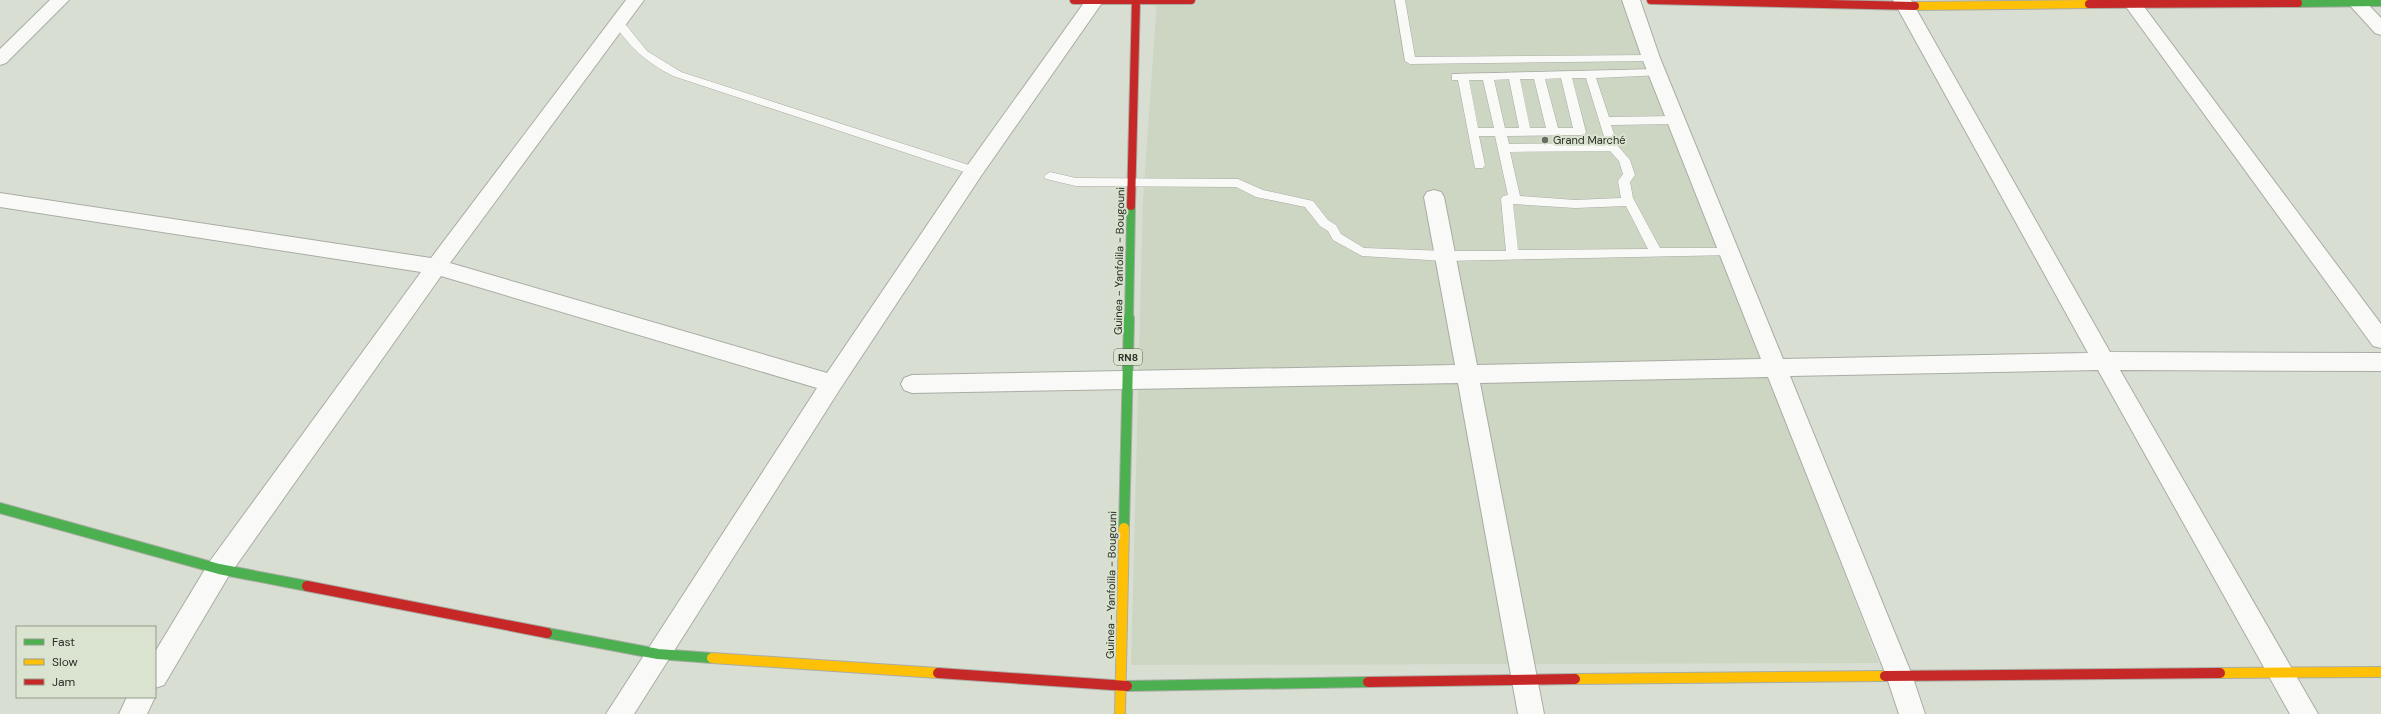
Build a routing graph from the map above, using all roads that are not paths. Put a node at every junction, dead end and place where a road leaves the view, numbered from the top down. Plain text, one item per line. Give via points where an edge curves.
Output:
1 (60, 0) edge
2 (635, 0) edge
3 (1074, 0) edge
4 (1095, 0) edge
5 (1136, 0) edge
6 (1191, 0) edge
7 (1400, 0) edge
8 (1631, 0) edge
9 (1651, 0) edge
10 (2355, 1) edge
11 (2132, 2) edge
12 (2381, 2) edge
13 (1904, 3) edge
14 (618, 22) junction
15 (2381, 30) edge
16 (0, 59) edge
17 (1556, 59) junction
18 (1473, 60) junction
19 (1655, 66) junction
20 (1590, 74) junction
21 (1563, 75) junction
22 (1514, 76) junction
23 (1540, 76) junction
24 (1482, 77) junction
25 (1676, 120) junction
26 (1605, 121) junction
27 (1474, 132) junction
28 (1500, 132) junction
29 (1525, 132) junction
30 (1552, 132) junction
31 (1613, 147) junction
32 (1503, 148) junction
33 (1479, 165) dead end
34 (974, 171) junction
35 (1050, 176) dead end
36 (1132, 182) junction
37 (1434, 197) dead end
38 (1515, 199) junction
39 (0, 200) edge
40 (1629, 202) junction
41 (1656, 252) junction
42 (1728, 252) junction
43 (1512, 255) junction
44 (1445, 256) junction
45 (436, 267) junction
46 (2381, 340) edge
47 (2104, 361) junction
48 (2381, 362) edge
49 (1774, 367) junction
50 (1467, 374) junction
51 (1128, 381) junction
52 (832, 383) junction
53 (912, 384) dead end
54 (0, 508) edge
55 (219, 569) junction
56 (658, 654) junction
57 (2282, 672) junction
58 (2381, 672) edge
59 (156, 674) edge
60 (1899, 675) junction
61 (1524, 679) junction
62 (1121, 686) junction
63 (141, 698) edge
64 (132, 714) edge
65 (619, 714) edge
66 (1120, 714) edge
67 (1531, 714) edge
68 (1912, 714) edge
69 (2305, 714) edge

1 - 16 street
2 - 14 street
3 - 4 street
4 - 5 street
4 - 34 street
5 - 6 street
5 - 36 street, Guinea - Yanfolila - Bougouni / RN8
7 - 18 lane via 1410,61
8 - 19 street
9 - 13 street
10 - 11 street
10 - 12 street
10 - 15 street
11 - 13 street
11 - 46 street
13 - 47 street
14 - 34 lane via 633,46 677,74
14 - 45 street
17 - 18 lane
17 - 19 lane
17 - 21 lane
18 - 24 lane
19 - 20 lane
19 - 25 street
20 - 21 lane
20 - 26 lane
21 - 23 lane
21 - 30 lane via 1580,132
22 - 23 lane
22 - 24 lane
22 - 29 lane
23 - 30 lane
24 - 27 lane via 1460,77
24 - 28 lane
25 - 26 lane
25 - 42 street
26 - 31 lane
27 - 28 lane
27 - 33 lane
28 - 29 lane
28 - 32 lane
29 - 30 lane
31 - 32 lane
31 - 40 lane via 1624,160 1628,175 1624,181
32 - 38 lane
34 - 52 street
35 - 36 lane via 1076,182
36 - 44 lane via 1238,183 1260,194 1309,204 1338,237 1362,252
36 - 51 street, Guinea - Yanfolila - Bougouni / RN8
37 - 44 street
38 - 40 lane via 1575,204
38 - 43 lane via 1507,199
39 - 45 street
40 - 41 lane
41 - 42 lane
41 - 43 lane
42 - 49 street
43 - 44 lane
44 - 50 street
45 - 52 street
45 - 55 street
47 - 48 street
47 - 49 street
47 - 57 street
49 - 50 street
49 - 60 street
50 - 51 street
50 - 61 street
51 - 53 street
51 - 62 street, Guinea - Yanfolila - Bougouni / RN8
52 - 56 street
54 - 55 street
55 - 56 street
55 - 59 street
56 - 62 street
56 - 65 street
57 - 58 street
57 - 60 street
57 - 69 street
60 - 61 street
60 - 68 street
61 - 62 street
61 - 67 street
62 - 66 street, Guinea - Yanfolila - Bougouni / RN8
63 - 64 street

